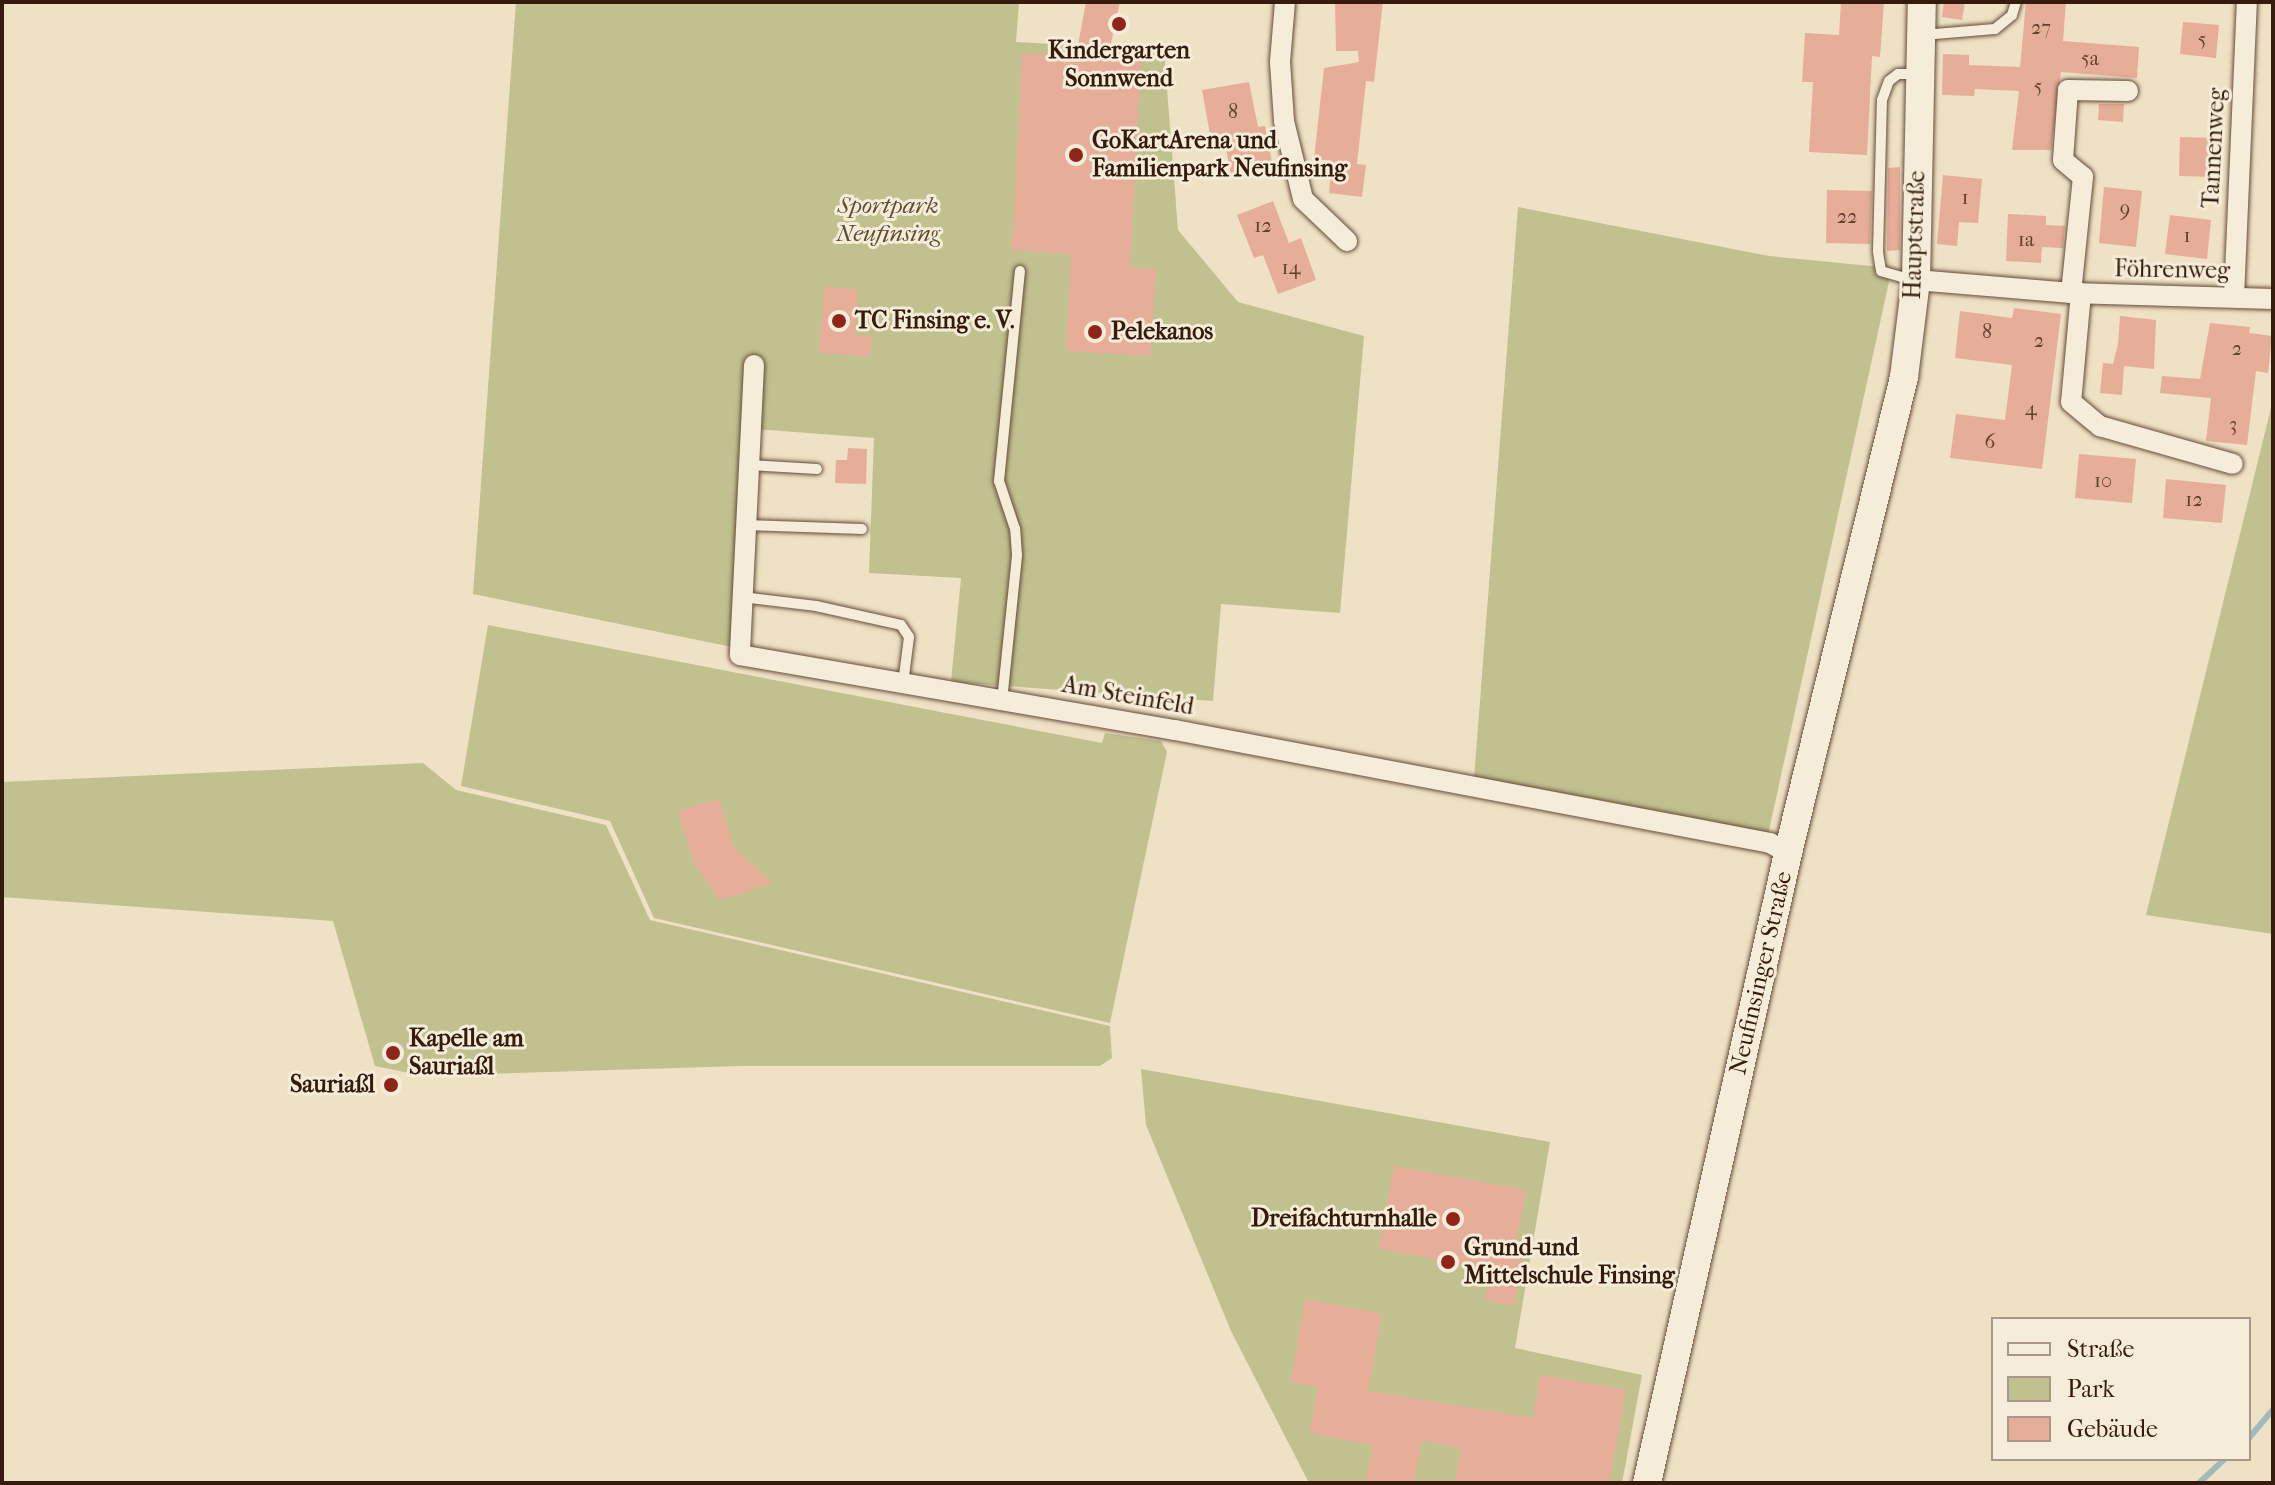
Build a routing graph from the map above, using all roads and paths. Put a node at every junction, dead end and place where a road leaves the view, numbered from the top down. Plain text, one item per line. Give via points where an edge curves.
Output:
1 (1285, 2) edge
2 (1922, 2) edge
3 (2016, 2) edge
4 (2247, 2) edge
5 (1921, 35) junction
6 (1920, 74) junction
7 (2128, 91) dead end
8 (1347, 241) dead end
9 (1020, 271) dead end
10 (1916, 280) junction
11 (2076, 293) junction
12 (2234, 297) junction
13 (2273, 299) edge
14 (754, 365) dead end
15 (1884, 464) joint
16 (2233, 464) dead end
17 (747, 465) junction
18 (817, 469) dead end
19 (744, 525) junction
20 (862, 529) dead end
21 (742, 597) junction
22 (903, 684) junction
23 (1002, 701) junction
24 (1788, 853) junction
25 (1647, 1483) edge

1 - 8 street via 1280,62 1284,121 1303,199
2 - 5 street, Hauptstraße
3 - 5 lane via 2012,15 1995,29
4 - 12 street, Tannenweg
5 - 6 street, Hauptstraße
6 - 10 street, Hauptstraße
6 - 10 lane via 1898,74 1882,100 1878,251 1881,271
7 - 11 street via 2068,90 2063,160 2083,177
9 - 23 lane via 999,481 1015,529 1017,555
10 - 11 street, Föhrenweg
10 - 15 street, Hauptstraße via 1904,377
11 - 12 street, Föhrenweg
11 - 16 street via 2071,402 2100,426
12 - 13 street, Föhrenweg
14 - 17 street, Am Steinfeld
15 - 24 street, Neufinsinger Straße
17 - 18 lane
17 - 19 street, Am Steinfeld
19 - 20 lane
19 - 21 street, Am Steinfeld
21 - 22 lane via 901,625 909,637
21 - 22 street, Am Steinfeld via 740,655
22 - 23 street, Am Steinfeld
23 - 24 street, Am Steinfeld via 1739,837
24 - 25 street, Neufinsinger Straße

